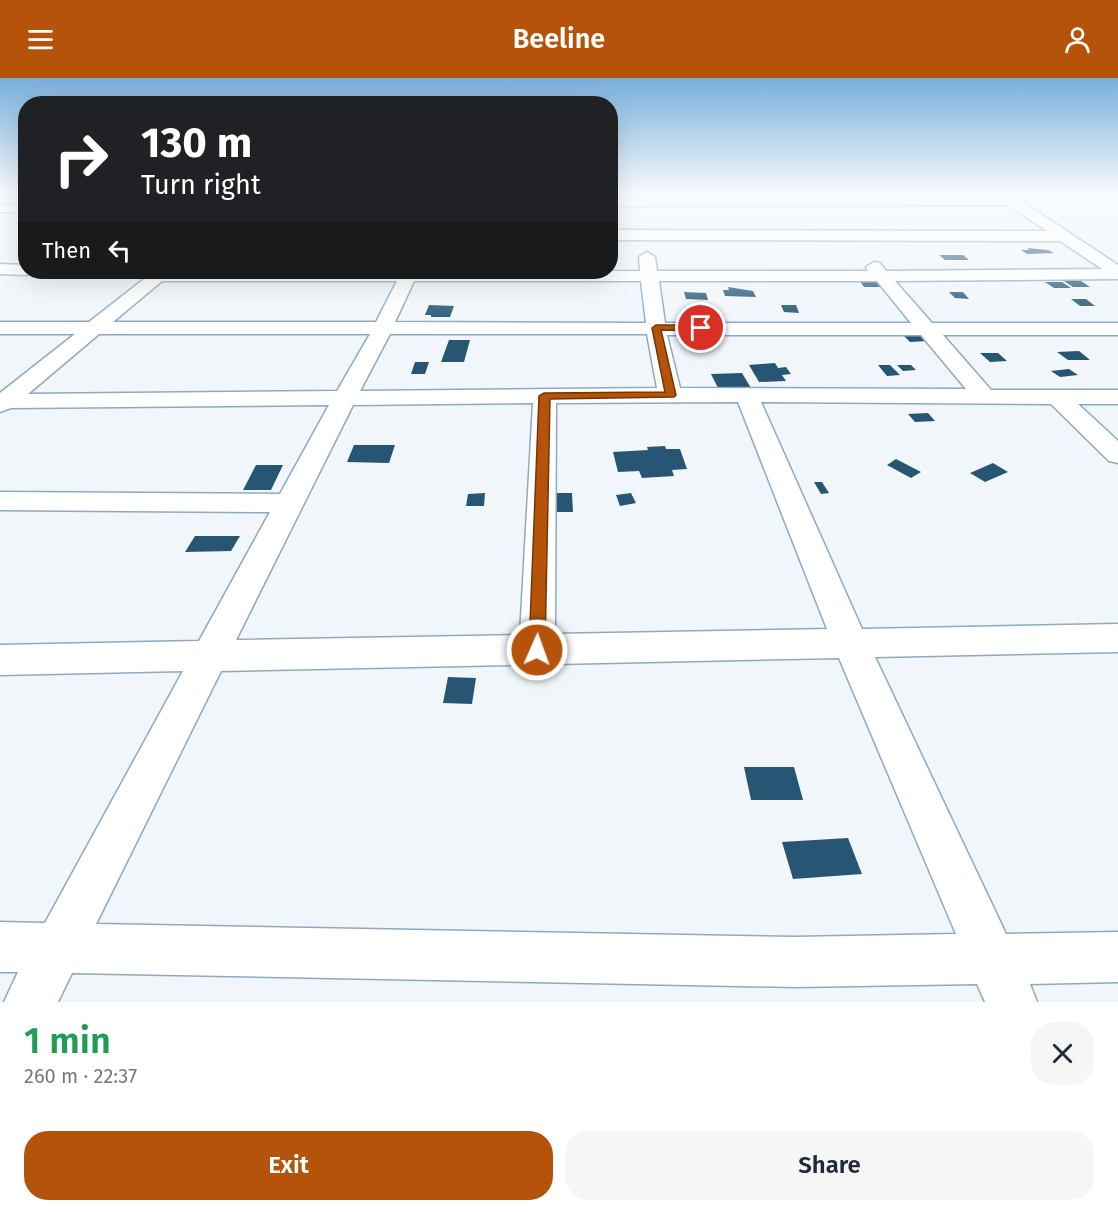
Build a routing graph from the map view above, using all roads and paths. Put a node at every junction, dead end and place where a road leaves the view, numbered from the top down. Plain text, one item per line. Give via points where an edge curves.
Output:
1 (643, 238) edge
2 (850, 238) edge
3 (1067, 238) edge
4 (0, 269) edge
5 (18, 270) edge
6 (1118, 273) edge
7 (618, 276) edge
8 (651, 276) junction
9 (883, 276) junction
10 (155, 279) edge
11 (407, 279) edge
12 (0, 328) edge
13 (95, 328) junction
14 (383, 328) junction
15 (656, 328) junction
16 (1118, 329) edge
17 (927, 330) junction
18 (670, 395) junction
19 (983, 395) junction
20 (544, 396) junction
21 (747, 396) junction
22 (1056, 396) junction
23 (345, 397) junction
24 (1118, 397) edge
25 (3, 403) edge
26 (1118, 455) edge
27 (0, 501) edge
28 (290, 503) junction
29 (1118, 638) edge
30 (850, 642) junction
31 (537, 650) junction
32 (210, 657) junction
33 (0, 660) edge
34 (0, 947) edge
35 (58, 948) junction
36 (1118, 957) edge
37 (1001, 981) edge
38 (30, 1002) edge

1 - 8 street
2 - 9 street
3 - 6 street
4 - 5 street
6 - 9 street
7 - 8 street
8 - 9 street
8 - 15 street
9 - 17 street
10 - 13 street
11 - 14 street
12 - 13 street
13 - 14 street
13 - 25 street
14 - 15 street
14 - 23 street
15 - 17 street
15 - 18 street
16 - 17 street
17 - 19 street
18 - 20 street
18 - 21 street
19 - 21 street
19 - 22 street
20 - 23 street
20 - 31 street
21 - 30 street
22 - 24 street
22 - 26 street
23 - 25 street
23 - 28 street
27 - 28 street
28 - 32 street
29 - 30 street
30 - 31 street
30 - 37 street
31 - 32 street
32 - 33 street
32 - 35 street
34 - 35 street
35 - 37 street via 795,962
35 - 38 street
36 - 37 street

